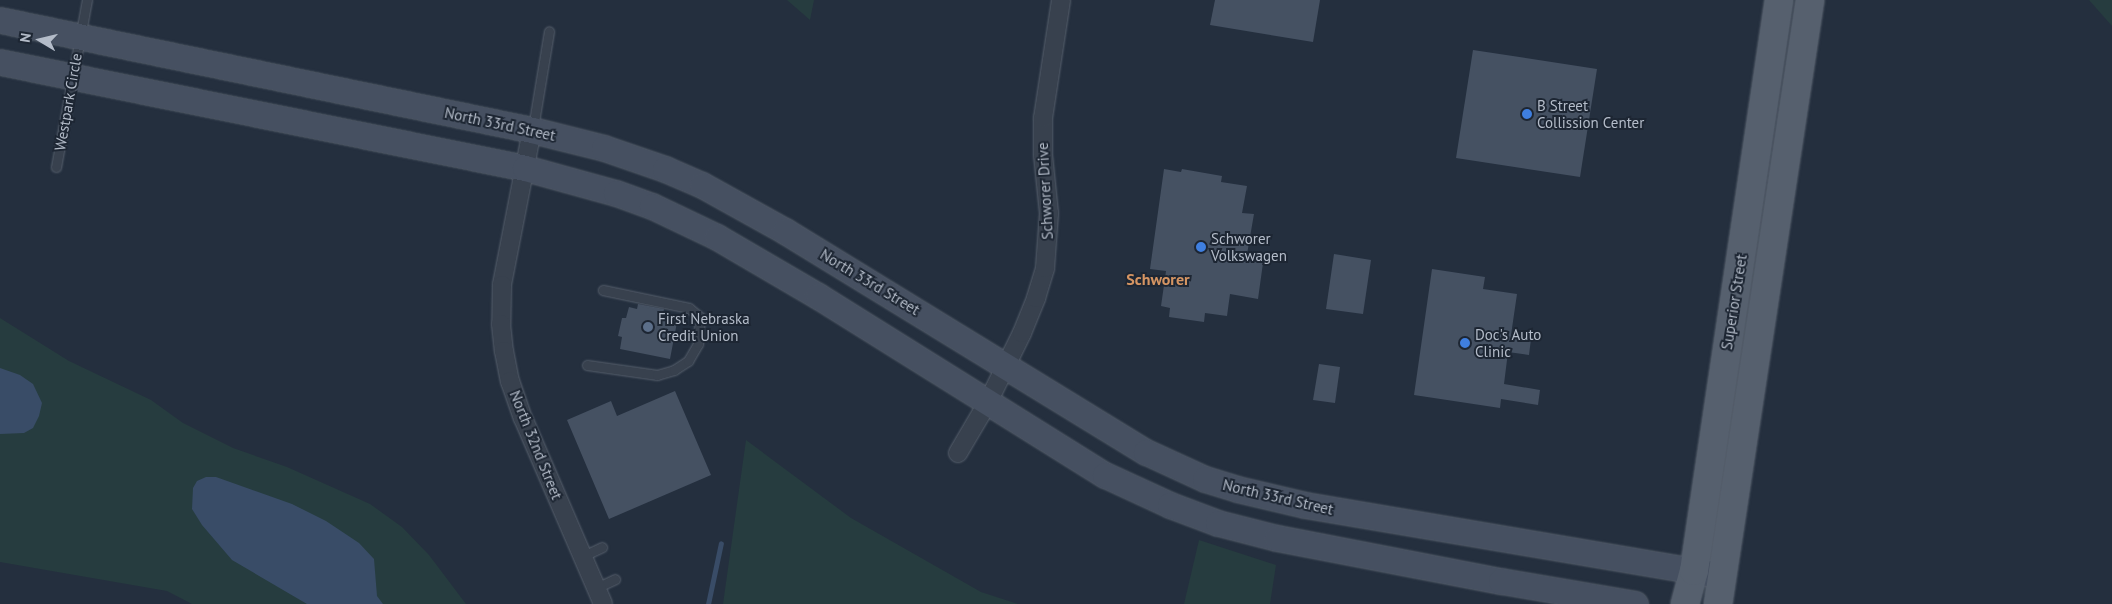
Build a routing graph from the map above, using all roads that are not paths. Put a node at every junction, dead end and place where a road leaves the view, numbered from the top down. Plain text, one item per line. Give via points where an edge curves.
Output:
1 (87, 0) edge
2 (1061, 0) edge
3 (1779, 0) edge
4 (1810, 0) edge
5 (0, 20) edge
6 (550, 31) dead end
7 (80, 37) junction
8 (0, 62) edge
9 (72, 77) junction
10 (532, 130) junction
11 (56, 167) dead end
12 (524, 168) junction
13 (603, 290) dead end
14 (587, 365) dead end
15 (1007, 366) junction
16 (988, 402) junction
17 (958, 453) dead end
18 (1393, 520) junction
19 (1306, 543) junction
20 (602, 547) dead end
21 (583, 556) junction
22 (1694, 571) junction
23 (1722, 575) junction
24 (615, 579) dead end
25 (596, 588) junction
26 (603, 604) edge
27 (1635, 604) edge
28 (1685, 604) edge
29 (1718, 604) edge

1 - 7 lane, Westpark Circle
2 - 15 street, Schworer Drive via 1043,118 1048,250 1038,292
3 - 22 main road, Superior Street
4 - 23 main road, Superior Street
5 - 7 main road, North 33rd Street
6 - 10 lane
7 - 9 lane, Westpark Circle
7 - 10 main road, North 33rd Street
8 - 9 main road
9 - 11 lane, Westpark Circle
9 - 12 main road
10 - 12 street, North 32nd Street
10 - 15 main road, North 33rd Street via 638,159 702,185 793,235
12 - 16 main road via 616,193 718,237
12 - 21 street, North 32nd Street via 502,285 504,351 523,418
13 - 14 lane via 689,308 700,318 698,344 688,361 657,375
15 - 16 street, Schworer Drive
15 - 18 main road, North 33rd Street via 1146,452 1205,478 1269,498
16 - 17 street, Schworer Drive
16 - 19 main road via 1105,475 1143,494 1218,523
18 - 19 main road via 1347,522
18 - 22 main road, North 33rd Street
19 - 27 main road
20 - 21 lane
21 - 25 street, North 32nd Street
22 - 23 main road, North 33rd Street
22 - 28 main road, Superior Street
23 - 29 main road, Superior Street
24 - 25 lane
25 - 26 street, North 32nd Street

